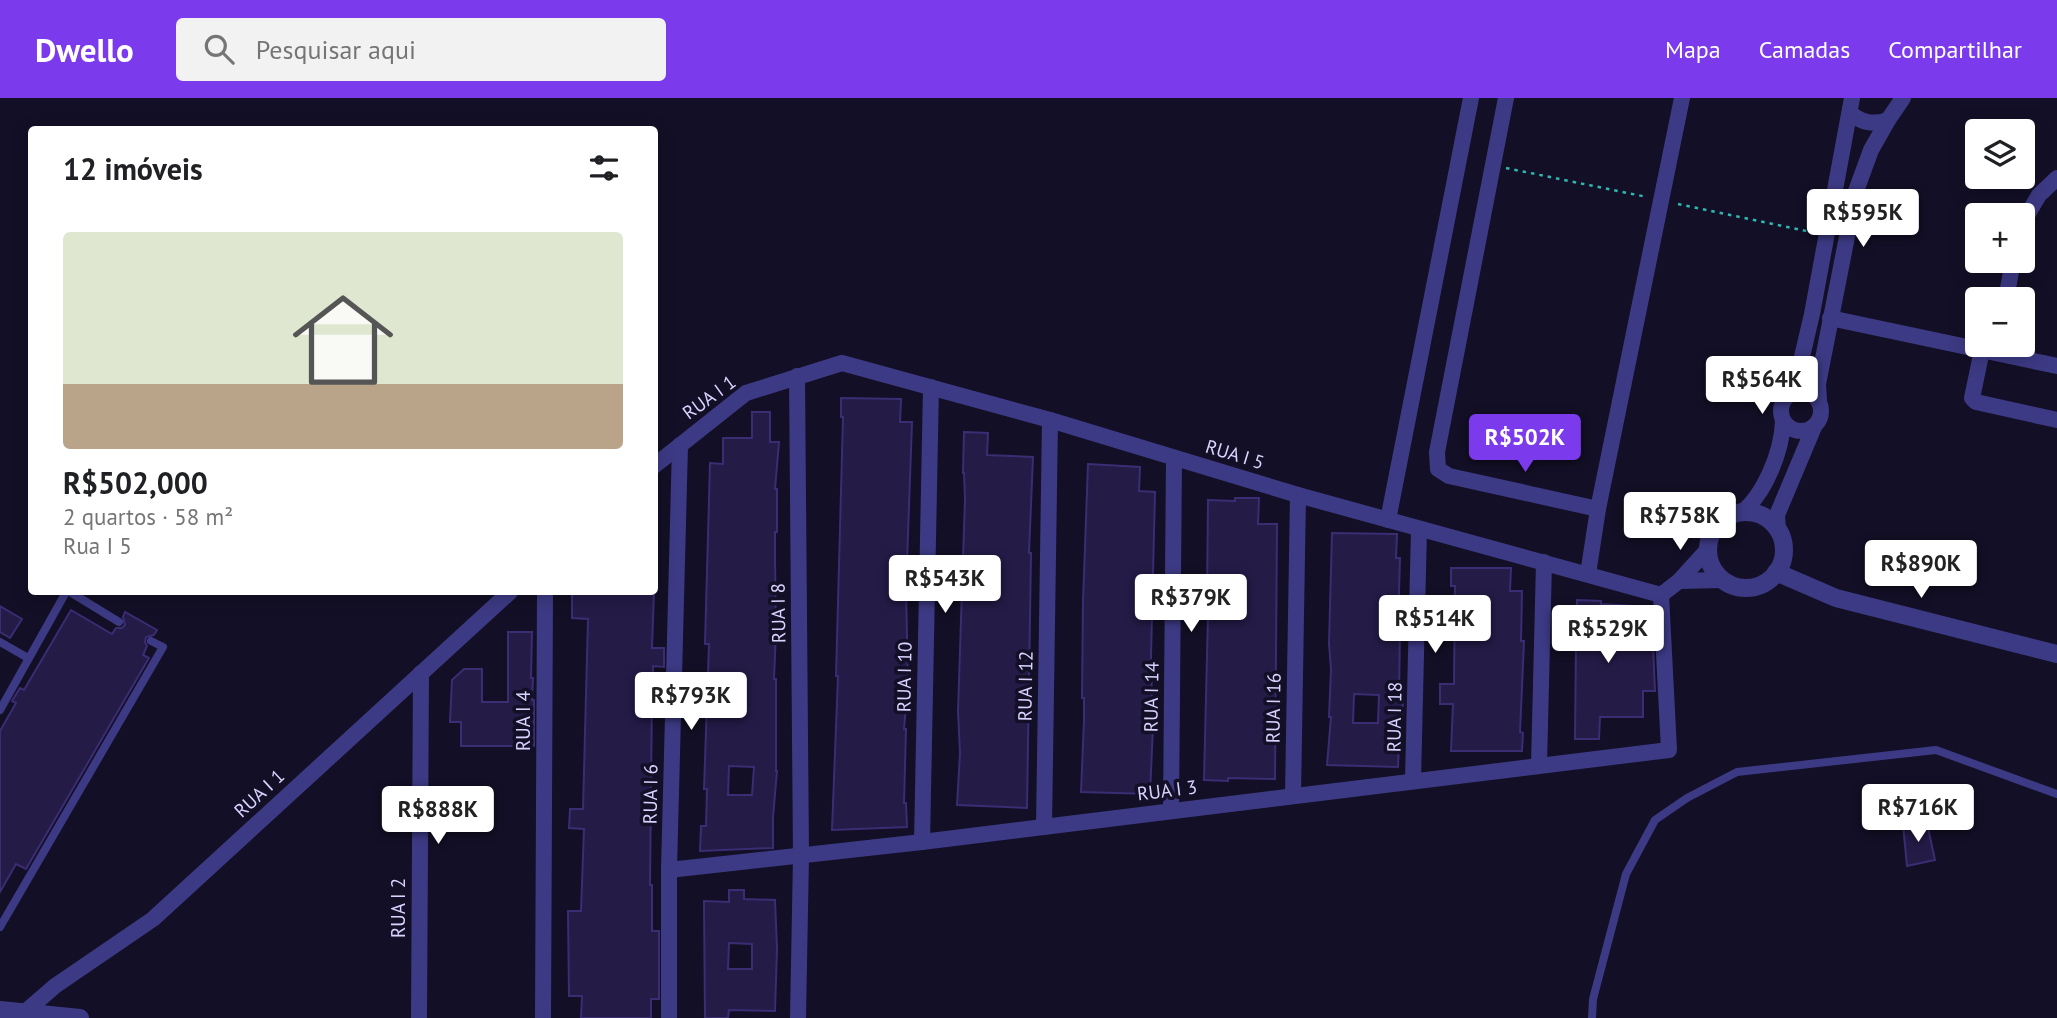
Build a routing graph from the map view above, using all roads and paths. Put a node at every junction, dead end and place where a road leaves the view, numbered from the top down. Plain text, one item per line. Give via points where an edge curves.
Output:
1 (1471, 98) edge
2 (1506, 98) edge
3 (1682, 98) edge
4 (1903, 98) edge
5 (1851, 106) edge
6 (1888, 120) junction
7 (2057, 178) edge
8 (2034, 203) edge
9 (1830, 318) junction
10 (1965, 344) edge
11 (1989, 357) edge
12 (2023, 357) edge
13 (2057, 366) edge
14 (797, 376) junction
15 (931, 387) junction
16 (1794, 391) junction
17 (1819, 401) junction
18 (1050, 420) junction
19 (2057, 420) edge
20 (1783, 421) junction
21 (1814, 427) junction
22 (680, 445) junction
23 (1174, 458) junction
24 (658, 463) edge
25 (1298, 495) junction
26 (1598, 509) junction
27 (1741, 513) junction
28 (1388, 520) junction
29 (1419, 529) junction
30 (1778, 531) junction
31 (1708, 549) junction
32 (1544, 562) junction
33 (1776, 572) junction
34 (1588, 575) junction
35 (1722, 580) junction
36 (1679, 581) junction
37 (66, 595) edge
38 (73, 595) edge
39 (507, 595) edge
40 (545, 595) edge
41 (1661, 595) junction
42 (119, 622) dead end
43 (150, 641) dead end
44 (0, 642) edge
45 (2057, 654) edge
46 (29, 658) junction
47 (421, 673) junction
48 (0, 710) edge
49 (1539, 765) junction
50 (1413, 780) junction
51 (2057, 794) edge
52 (1293, 796) junction
53 (1171, 811) junction
54 (1044, 827) junction
55 (922, 842) junction
56 (801, 856) junction
57 (669, 870) junction
58 (0, 927) edge
59 (0, 1010) edge
60 (25, 1012) junction
61 (80, 1018) edge
62 (419, 1018) edge
63 (543, 1018) edge
64 (669, 1018) edge
65 (798, 1018) edge
66 (1591, 1018) edge

1 - 28 street
2 - 26 street via 1437,452 1438,468 1449,476
3 - 26 street
4 - 6 street
5 - 6 street via 1856,118 1872,123
5 - 16 street
6 - 9 street via 1856,191
7 - 8 street
9 - 10 street
9 - 17 street
11 - 19 street via 1972,398
12 - 13 street
14 - 15 street, RUA I 5 via 842,363
14 - 22 street, RUA I 1 via 746,393
14 - 56 street, RUA I 8
15 - 18 street, RUA I 5
15 - 55 street, RUA I 10
16 - 17 street via 1809,391
16 - 20 street via 1780,407
17 - 21 street via 1821,415
18 - 23 street, RUA I 5
18 - 54 street, RUA I 12
20 - 21 street via 1793,430
20 - 27 street via 1765,479 1752,504
21 - 30 street via 1777,515
22 - 24 street, RUA I 1
22 - 57 street, RUA I 6
23 - 25 street, RUA I 5
23 - 53 street, RUA I 14
25 - 28 street, RUA I 5
25 - 52 street, RUA I 16
26 - 34 street
27 - 30 street via 1766,518
27 - 31 street via 1718,525
28 - 29 street, RUA I 5
29 - 32 street, RUA I 5
29 - 50 street, RUA I 18
30 - 33 street via 1783,556
31 - 35 street via 1711,566
31 - 36 street
32 - 34 street, RUA I 5
32 - 49 street
33 - 35 street via 1755,587 1738,587
33 - 45 street via 1836,598
34 - 41 street, RUA I 5
35 - 36 street
36 - 41 street
37 - 46 lane
38 - 42 lane
39 - 47 street, RUA I 1
40 - 63 street, RUA I 4
41 - 49 street, RUA I 3 via 1669,750
43 - 58 lane via 163,647
44 - 46 lane
46 - 48 lane
47 - 60 street, RUA I 1 via 153,919
47 - 62 street, RUA I 2
49 - 50 street, RUA I 3
50 - 52 street, RUA I 3
51 - 66 lane via 1936,750 1737,772 1656,820 1626,874
52 - 53 street, RUA I 3
53 - 54 street, RUA I 3
54 - 55 street, RUA I 3
55 - 56 street, RUA I 3
56 - 57 street, RUA I 3
56 - 65 street, RUA I 8
57 - 64 street, RUA I 6
59 - 60 street
60 - 61 street

